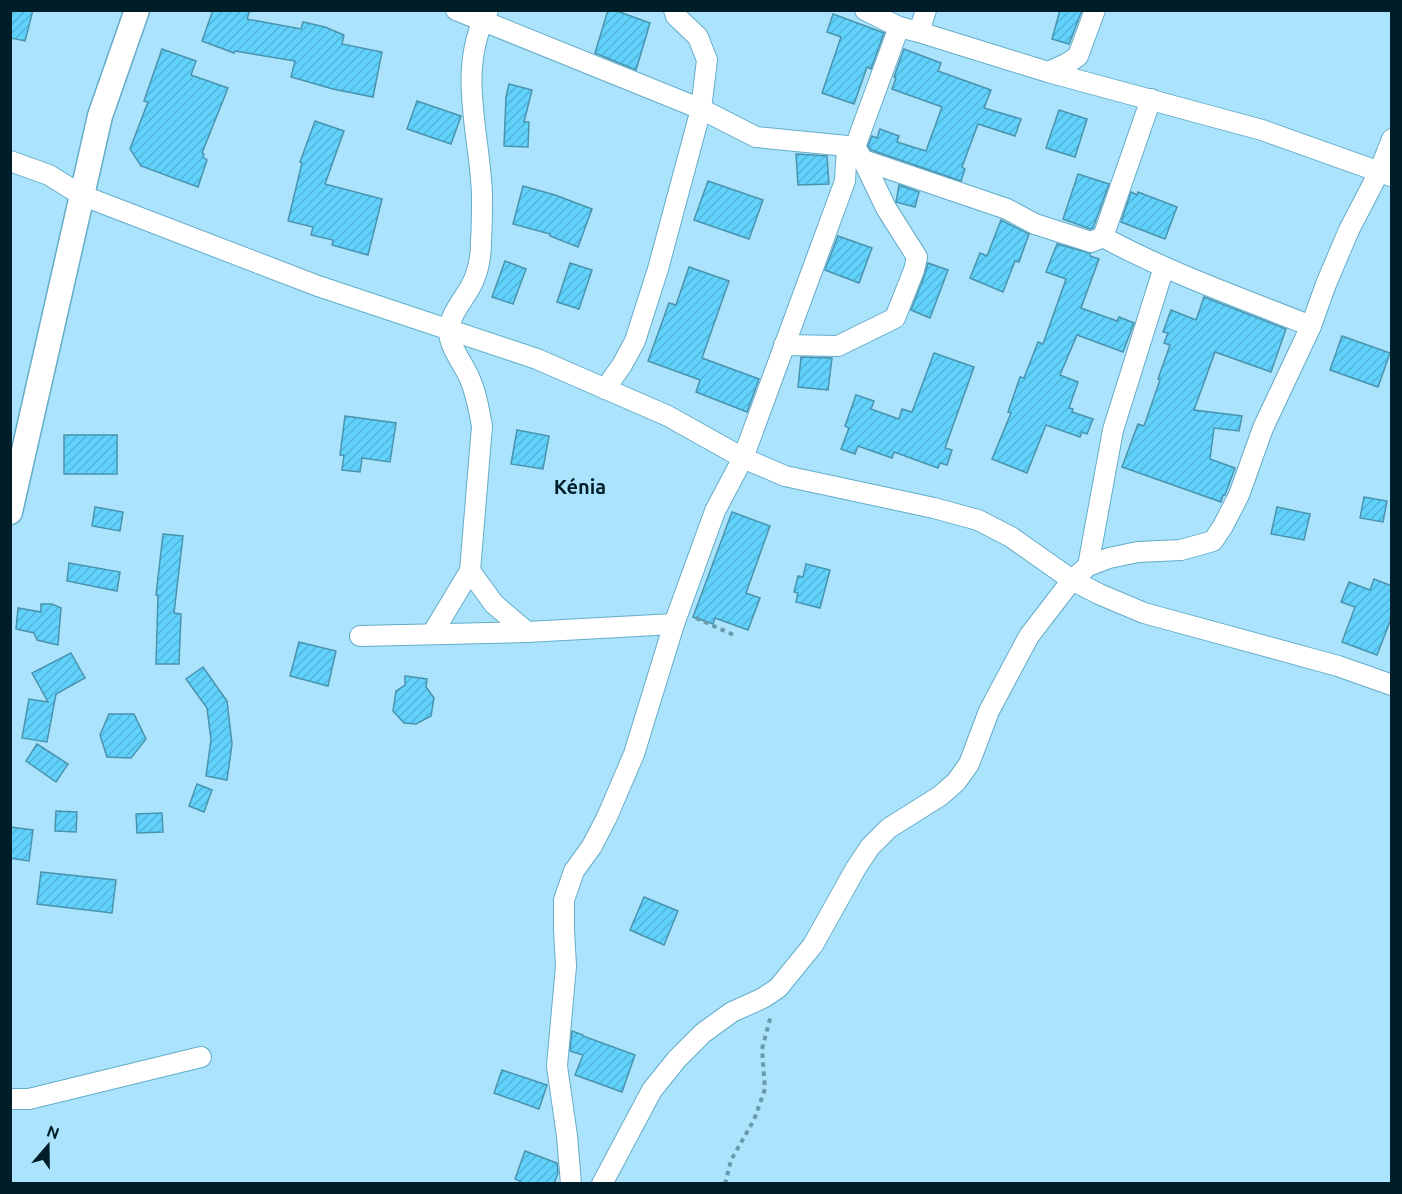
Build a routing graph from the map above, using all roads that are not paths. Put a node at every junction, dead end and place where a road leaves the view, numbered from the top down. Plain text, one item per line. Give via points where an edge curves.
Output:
1 (137, 10) edge
2 (456, 10) edge
3 (674, 10) edge
4 (865, 10) edge
5 (926, 10) edge
6 (1095, 10) edge
7 (485, 16) edge
8 (899, 27) junction
9 (920, 32) junction
10 (1048, 72) junction
11 (1151, 99) junction
12 (701, 109) junction
13 (1392, 138) edge
14 (863, 159) junction
15 (10, 161) edge
16 (1385, 174) edge
17 (81, 195) junction
18 (1103, 237) junction
19 (1164, 267) junction
20 (1311, 326) junction
21 (449, 331) junction
22 (784, 345) junction
23 (605, 389) junction
24 (744, 458) junction
25 (14, 478) edge
26 (10, 512) edge
27 (1088, 566) junction
28 (470, 571) junction
29 (1072, 580) junction
30 (676, 617) junction
31 (527, 632) junction
32 (432, 634) junction
33 (360, 636) dead end
34 (1392, 686) edge
35 (201, 1057) dead end
36 (10, 1099) edge
37 (571, 1184) edge
38 (602, 1184) edge

1 - 17 street via 100,116
2 - 7 street
3 - 12 street via 698,37 707,60
4 - 8 street
5 - 9 street
6 - 10 street via 1078,56
7 - 12 street
7 - 21 street via 473,49 471,78 482,194 481,244 476,277
8 - 9 street
8 - 14 street via 855,147
9 - 10 street
10 - 11 street
11 - 16 street via 1262,130
11 - 18 street
12 - 22 street via 756,137 847,146 845,181
12 - 23 street via 635,341
13 - 16 street
14 - 18 street via 1006,209 1035,224 1091,242
14 - 22 street via 886,208 917,257 895,318 838,346
15 - 17 street via 49,175
16 - 20 street via 1349,230
17 - 21 street via 318,286
17 - 25 street
18 - 19 street
19 - 20 street
19 - 27 street via 1113,430
20 - 27 street via 1263,428 1239,495 1213,541 1181,550 1138,552
21 - 23 street via 537,359
21 - 28 street via 469,377 482,426
22 - 24 street
23 - 24 street via 668,416
24 - 29 street via 785,476 978,520 1011,537
24 - 30 street via 715,511
25 - 26 street
27 - 29 street
28 - 31 street via 494,604
28 - 32 street
29 - 34 street via 1144,613 1338,666
29 - 38 street via 1014,662 989,711 969,764 956,782 889,828 870,847 813,945 778,988 732,1012 677,1059 652,1090
30 - 31 street
30 - 37 street via 634,754 607,817 574,871 564,900 566,966 558,1066
31 - 32 street
32 - 33 street
35 - 36 street via 29,1099

